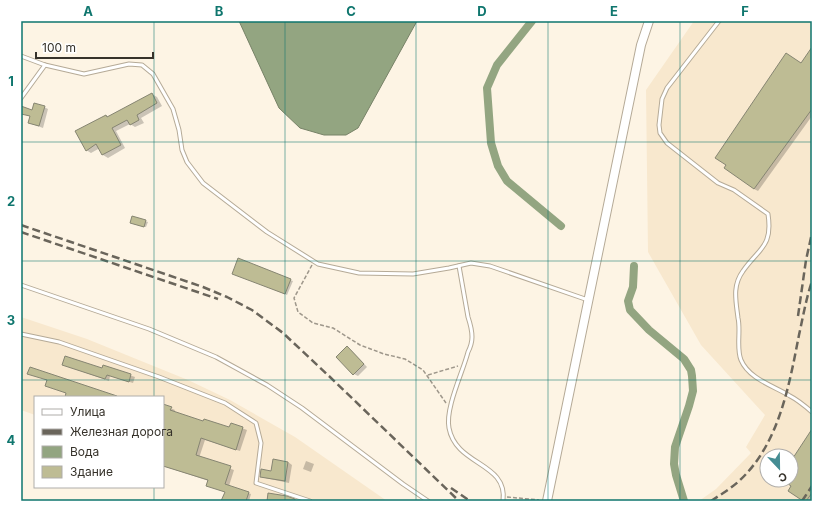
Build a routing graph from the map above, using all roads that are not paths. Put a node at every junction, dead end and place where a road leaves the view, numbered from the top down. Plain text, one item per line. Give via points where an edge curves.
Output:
1 (649, 21) edge
2 (719, 21) edge
3 (21, 56) edge
4 (45, 65) junction
5 (21, 98) edge
6 (459, 266) junction
7 (21, 285) edge
8 (588, 300) junction
9 (21, 334) edge
10 (812, 412) edge
11 (544, 500) edge
12 (310, 501) edge
13 (428, 501) edge
14 (504, 501) edge

1 - 8 street via 641,45
2 - 10 lane via 667,88 662,99 658,125 667,143 718,183 734,190 768,214 770,233 762,249 741,273 735,291 740,324 741,360 758,378 792,397
3 - 4 lane
4 - 5 lane
4 - 6 lane via 84,74 129,64 142,65 153,74 173,109 186,162 203,184 266,232 318,264 359,273 413,274
6 - 8 lane via 471,263 490,266
6 - 14 lane via 472,338 450,408 448,427 452,438 465,454 497,476 504,489
7 - 13 lane via 149,328 222,360 302,408
8 - 11 street
9 - 12 lane via 59,342 225,403 256,423 261,443 256,483

